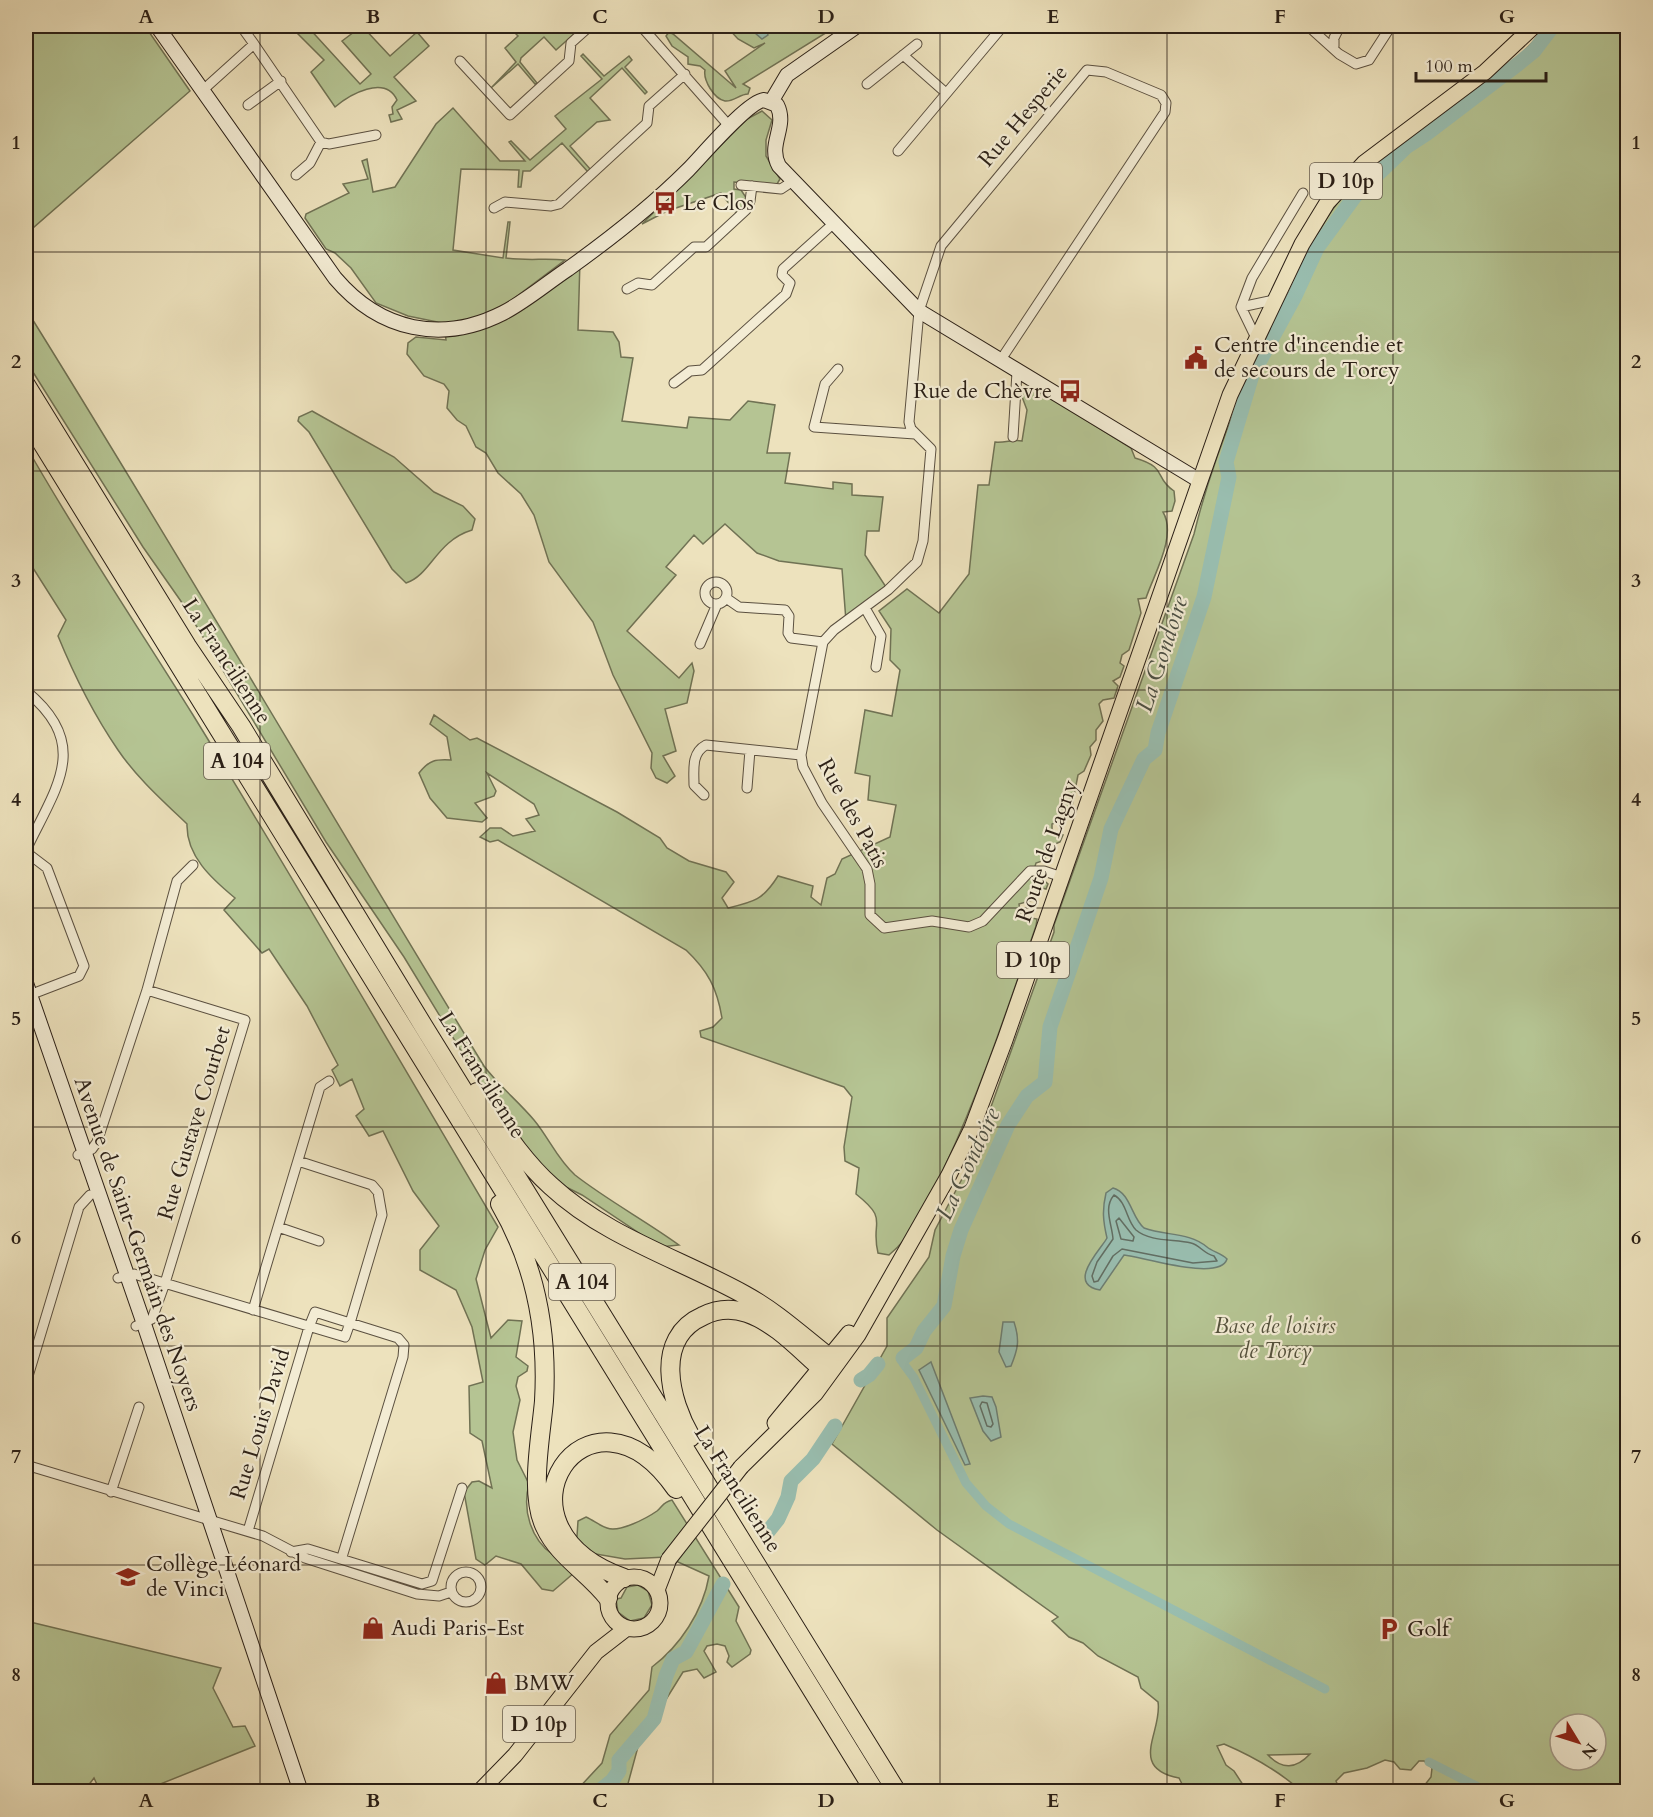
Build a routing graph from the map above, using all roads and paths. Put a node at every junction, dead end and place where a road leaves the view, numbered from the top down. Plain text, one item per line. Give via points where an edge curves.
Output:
1 (158, 26) edge
2 (241, 26) edge
3 (590, 26) edge
4 (641, 26) edge
5 (857, 26) edge
6 (1003, 26) edge
7 (1308, 26) edge
8 (1340, 26) edge
9 (1391, 26) edge
10 (1534, 26) edge
11 (254, 44) junction
12 (917, 44) dead end
13 (1334, 46) junction
14 (903, 55) junction
15 (460, 61) dead end
16 (685, 74) junction
17 (281, 81) junction
18 (867, 84) dead end
19 (203, 90) junction
20 (946, 93) junction
21 (771, 102) junction
22 (248, 105) dead end
23 (730, 127) junction
24 (376, 135) dead end
25 (321, 142) junction
26 (898, 151) dead end
27 (296, 175) dead end
28 (793, 181) junction
29 (741, 185) dead end
30 (752, 186) junction
31 (1303, 193) dead end
32 (494, 208) dead end
33 (834, 223) junction
34 (627, 289) dead end
35 (1274, 300) junction
36 (1241, 307) junction
37 (920, 311) junction
38 (1256, 338) junction
39 (1000, 362) junction
40 (838, 369) dead end
41 (1017, 372) junction
42 (674, 383) dead end
43 (26, 385) edge
44 (26, 417) edge
45 (915, 434) junction
46 (1013, 437) dead end
47 (1200, 481) junction
48 (726, 598) junction
49 (717, 604) junction
50 (865, 608) junction
51 (823, 642) junction
52 (700, 644) dead end
53 (876, 667) dead end
54 (26, 691) edge
55 (750, 750) junction
56 (801, 755) junction
57 (747, 788) dead end
58 (704, 795) dead end
59 (26, 851) edge
60 (193, 866) dead end
61 (1062, 877) junction
62 (147, 990) junction
63 (27, 994) edge
64 (424, 1027) junction
65 (329, 1081) dead end
66 (451, 1105) junction
67 (81, 1154) junction
68 (298, 1161) junction
69 (90, 1195) junction
70 (278, 1227) junction
71 (320, 1240) dead end
72 (122, 1276) junction
73 (165, 1283) junction
74 (253, 1310) junction
75 (350, 1323) junction
76 (140, 1325) junction
77 (309, 1327) junction
78 (26, 1347) edge
79 (33, 1359) junction
80 (828, 1369) junction
81 (26, 1383) edge
82 (139, 1407) dead end
83 (26, 1465) edge
84 (462, 1488) dead end
85 (111, 1492) junction
86 (208, 1518) junction
87 (712, 1527) junction
88 (248, 1531) junction
89 (739, 1537) junction
90 (291, 1552) junction
91 (342, 1557) junction
92 (669, 1559) junction
93 (633, 1578) junction
94 (657, 1590) junction
95 (451, 1592) dead end
96 (608, 1598) junction
97 (612, 1617) junction
98 (627, 1628) junction
99 (596, 1652) junction
100 (301, 1791) edge
101 (478, 1791) edge
102 (875, 1791) edge
103 (897, 1791) edge

1 - 19 street
2 - 11 street
3 - 15 street via 571,43 569,61 510,114
4 - 16 street
5 - 21 street via 787,75
6 - 20 street
7 - 13 street
8 - 13 street
9 - 13 street via 1364,63 1347,60
10 - 35 main road, D 10p via 1485,72 1364,163 1342,185 1315,221
11 - 17 street
11 - 19 street
12 - 14 street
14 - 18 street
14 - 20 street
16 - 23 street
16 - 32 street via 649,106 647,123 559,204 505,202
17 - 22 street
17 - 25 street
19 - 23 street via 348,293 390,320 437,330 473,325 522,301 627,225
20 - 26 street
21 - 23 street via 756,102
21 - 28 street via 777,105 781,118 773,146 775,156
24 - 25 street
25 - 27 street via 310,163
28 - 30 street via 781,189
28 - 33 street
29 - 30 street
30 - 34 street via 746,210 706,247 694,247 652,285 638,283
31 - 36 street via 1252,278
33 - 37 street
33 - 42 street via 783,269 782,275 790,283 786,294 702,370 690,371
35 - 36 street
35 - 38 main road, D 10p
36 - 38 street
37 - 39 street
37 - 39 street, Rue Hesperie via 946,239 1087,70 1106,72 1161,95 1166,103 1165,112
37 - 45 street via 909,422
38 - 47 main road, D 10p via 1230,395
39 - 41 street
40 - 45 street via 825,384 814,427
41 - 46 street
41 - 47 street
43 - 64 highway, La Francilienne / A 104 via 241,726
44 - 66 highway, La Francilienne / A 104
45 - 50 street via 929,446 931,455 921,554 905,575
47 - 61 main road, Route de Lagny / D 10p
48 - 49 street
48 - 49 street via 724,585 711,584 706,596
48 - 51 street via 739,607 785,610 791,638
49 - 52 street
50 - 51 street
50 - 53 street via 881,636
51 - 56 street, Rue des Patis
54 - 59 street via 51,714 62,735 65,754 54,791
55 - 56 street
55 - 57 street
55 - 58 street via 706,745 699,749 694,785
56 - 61 street, Rue des Patis via 810,784 869,876 870,915 879,925 892,929 932,921 974,926 1030,871
59 - 63 street via 47,868 84,966 79,976
60 - 62 street via 177,881
61 - 80 main road, Route de Lagny / D 10p via 972,1128 932,1208
62 - 67 street via 97,1142
62 - 73 street, Rue Gustave Courbet via 245,1020
63 - 67 street, Avenue de Saint-Germain des Noyers
64 - 80 highway via 442,1040 522,1155 569,1201 622,1234 746,1295 778,1317
64 - 89 highway, La Francilienne / A 104
65 - 68 street via 320,1087
66 - 87 highway, La Francilienne / A 104
66 - 96 highway via 451,1122 507,1217 536,1290 544,1343 538,1491 544,1526 556,1545
67 - 69 street, Avenue de Saint-Germain des Noyers
67 - 72 street, Avenue de Saint-Germain des Noyers
68 - 70 street
68 - 75 street via 372,1185 378,1192 382,1215
69 - 72 street, Avenue de Saint-Germain des Noyers
69 - 79 street via 79,1207
70 - 71 street
70 - 74 street
72 - 73 street via 134,1274
72 - 76 street, Avenue de Saint-Germain des Noyers
73 - 74 street
73 - 76 street, Rue Gustave Courbet via 152,1319
74 - 77 street
75 - 77 street via 345,1337
75 - 77 street via 315,1312
75 - 91 street via 398,1338 404,1345
76 - 86 street, Avenue de Saint-Germain des Noyers
77 - 88 street, Rue Louis David
78 - 79 street
79 - 81 street
80 - 89 highway via 769,1324 734,1310 701,1316 687,1327 675,1345 670,1370 673,1400 680,1419 738,1517
80 - 92 main road, D 10p, bridge via 799,1412 741,1467
82 - 85 street
83 - 85 street
84 - 91 street via 432,1581 422,1584
85 - 86 street
86 - 88 street
86 - 100 street, Avenue de Saint-Germain des Noyers
87 - 93 highway via 693,1514 654,1461 635,1449 611,1442 582,1448 564,1462 555,1479 554,1515 579,1551 601,1567
87 - 102 highway, La Francilienne / A 104
88 - 90 street
89 - 103 highway, La Francilienne / A 104
90 - 91 street via 308,1549
90 - 95 street via 417,1594 439,1596
92 - 93 main road, D 10p
92 - 94 main road, D 10p
93 - 94 main road via 652,1583
93 - 96 main road via 613,1586
94 - 98 main road via 660,1603 656,1618 643,1628
96 - 97 main road
97 - 98 main road
97 - 99 main road, D 10p
98 - 99 main road, D 10p
99 - 101 main road, D 10p via 514,1755

